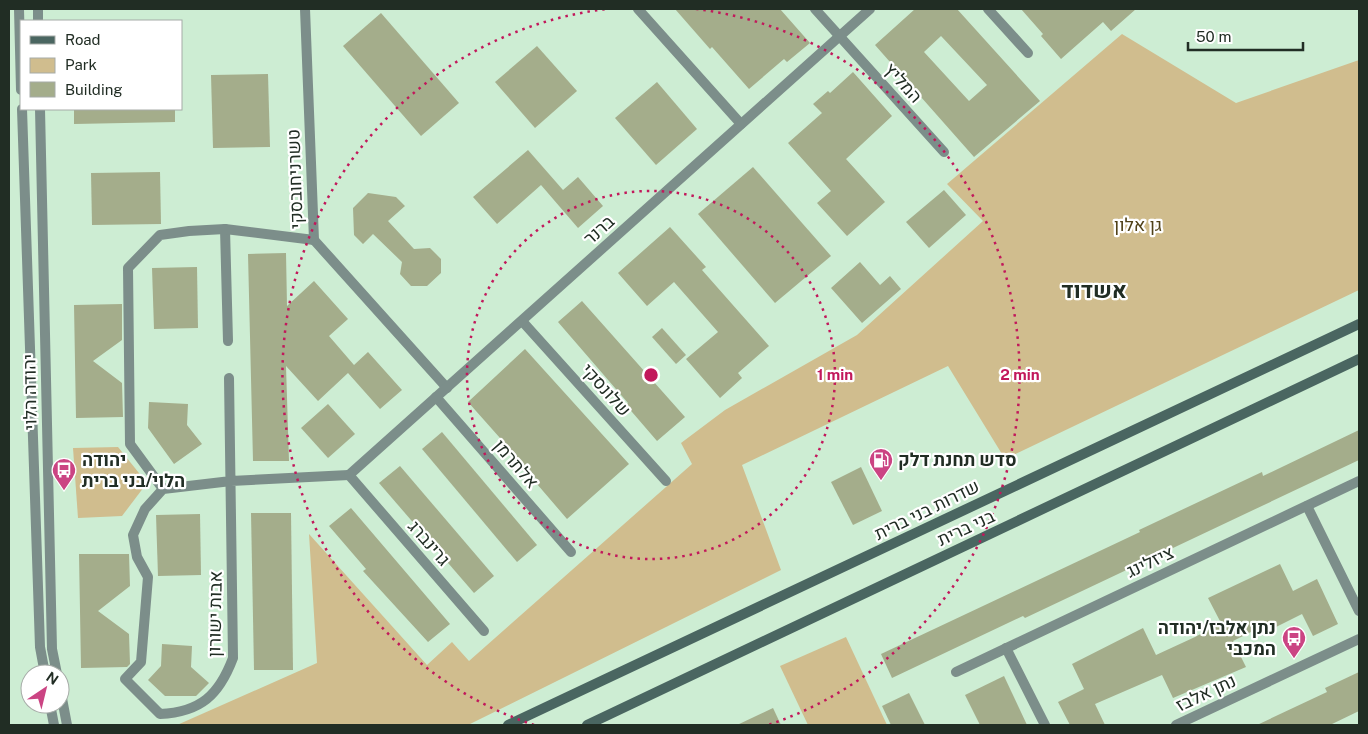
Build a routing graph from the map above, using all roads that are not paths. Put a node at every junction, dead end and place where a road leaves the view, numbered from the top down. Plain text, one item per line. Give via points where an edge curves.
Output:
1 (18, 9) edge
2 (305, 9) edge
3 (638, 9) edge
4 (814, 9) edge
5 (870, 9) edge
6 (988, 9) edge
7 (9, 13) edge
8 (19, 24) junction
9 (839, 36) junction
10 (1028, 53) dead end
11 (20, 57) edge
12 (22, 110) edge
13 (40, 110) edge
14 (741, 124) junction
15 (944, 152) dead end
16 (226, 229) junction
17 (314, 240) junction
18 (522, 321) junction
19 (1359, 324) edge
20 (228, 341) dead end
21 (1359, 360) edge
22 (229, 378) dead end
23 (447, 388) junction
24 (436, 397) junction
25 (349, 475) junction
26 (231, 481) junction
27 (666, 481) dead end
28 (1359, 481) edge
29 (163, 489) junction
30 (1308, 506) junction
31 (571, 552) dead end
32 (1359, 611) edge
33 (484, 631) dead end
34 (1359, 639) edge
35 (1006, 648) junction
36 (43, 664) edge
37 (55, 664) edge
38 (956, 672) dead end
39 (508, 725) edge
40 (587, 725) edge
41 (1045, 725) edge
42 (1176, 725) edge

1 - 8 street
2 - 17 street, טשרניחובסקי
3 - 14 street
4 - 9 street, המליץ
5 - 9 street, ברנר
6 - 10 street
7 - 8 street
8 - 11 street
9 - 14 street, ברנר
9 - 15 street, המליץ
12 - 36 street, יהודה הלוי
13 - 37 street, יהודה הלוי via 52,649
14 - 18 street, ברנר
16 - 17 street
16 - 20 street
16 - 29 street via 160,235 128,268 130,444
17 - 23 street, טשרניחובסקי
18 - 23 street, ברנר
18 - 27 street, שלונסקי
19 - 39 main road, שדרות בני ברית
21 - 40 main road, בני ברית
22 - 26 street, אבות ישורון
23 - 24 street, ברנר
24 - 25 street, ברנר
24 - 31 street, אלתרמן
25 - 26 street
25 - 33 street, גרינברג
26 - 29 street
26 - 29 street, אבות ישורון via 233,658 223,682 212,695 182,712 160,714 124,679 141,662 148,577 138,557 133,535 145,509
28 - 30 street, ציזלינג
30 - 32 street
30 - 35 street, ציזלינג
34 - 42 street, נתן אלבז
35 - 38 street, ציזלינג
35 - 41 street

